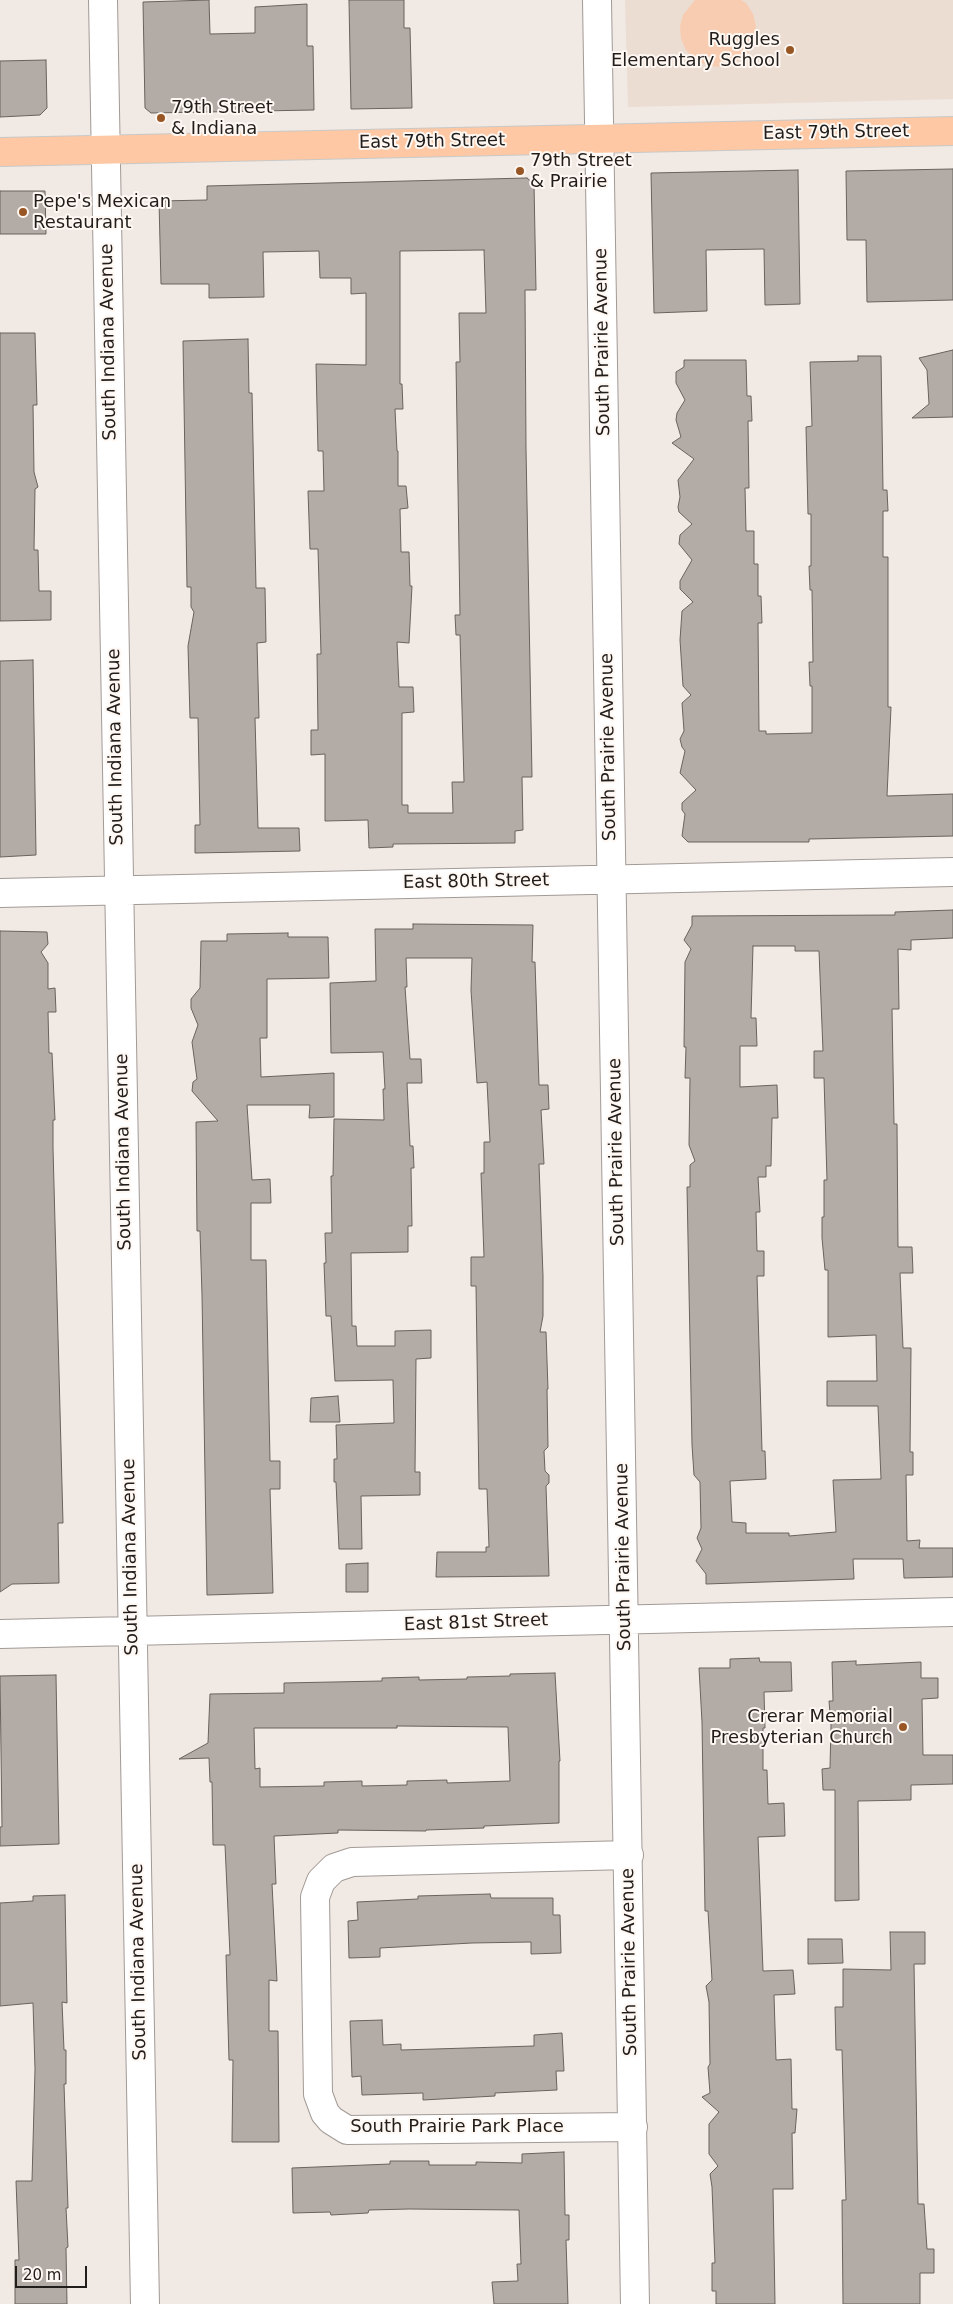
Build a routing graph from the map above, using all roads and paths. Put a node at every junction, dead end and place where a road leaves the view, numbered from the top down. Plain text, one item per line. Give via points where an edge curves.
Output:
1 (103, 0) edge
2 (597, 0) edge
3 (953, 131) edge
4 (600, 139) junction
5 (106, 149) junction
6 (0, 152) edge
7 (953, 872) edge
8 (611, 879) junction
9 (119, 890) junction
10 (0, 893) edge
11 (953, 1612) edge
12 (625, 1619) junction
13 (133, 1632) junction
14 (0, 1634) edge
15 (629, 1855) junction
16 (633, 2127) junction
17 (145, 2304) edge
18 (635, 2304) edge

1 - 5 street, South Indiana Avenue
2 - 4 street, South Prairie Avenue
3 - 4 main road, East 79th Street
4 - 5 main road, East 79th Street
4 - 8 street, South Prairie Avenue
5 - 6 main road, East 79th Street
5 - 9 street, South Indiana Avenue
7 - 8 street, East 80th Street
8 - 9 street, East 80th Street
8 - 12 street, South Prairie Avenue
9 - 10 street, East 80th Street
9 - 13 street, South Indiana Avenue
11 - 12 street, East 81st Street
12 - 13 street, East 81st Street
12 - 15 street, South Prairie Avenue
13 - 14 street, East 81st Street
13 - 17 street, South Indiana Avenue
15 - 16 street, South Prairie Avenue
15 - 16 street, South Prairie Park Place via 352,1862 334,1868 320,1881 315,1897 319,2099 331,2120 347,2130
16 - 18 street, South Prairie Avenue

